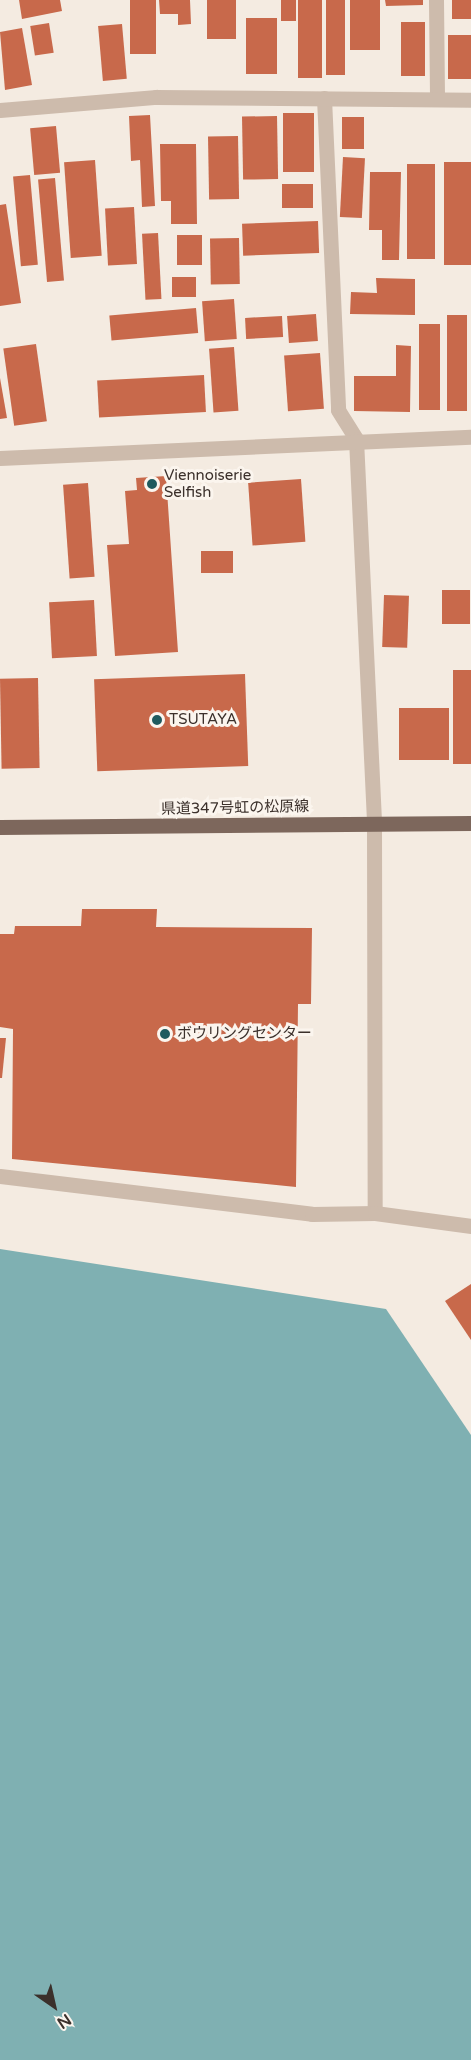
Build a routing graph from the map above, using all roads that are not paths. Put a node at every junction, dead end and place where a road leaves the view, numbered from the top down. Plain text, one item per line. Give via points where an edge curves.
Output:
1 (436, 0) edge
2 (324, 98) junction
3 (437, 99) junction
4 (471, 100) edge
5 (0, 110) edge
6 (471, 437) edge
7 (356, 439) junction
8 (0, 458) edge
9 (471, 823) edge
10 (374, 824) junction
11 (0, 827) edge
12 (0, 1176) edge
13 (375, 1213) junction
14 (471, 1226) edge

1 - 3 street
2 - 3 street
2 - 5 street via 156,97
2 - 7 street via 338,410
3 - 4 street
6 - 7 street
7 - 8 street
7 - 10 street
9 - 10 main road, 県道347号虹の松原線
10 - 11 main road, 県道347号虹の松原線
10 - 13 street
12 - 13 street via 312,1214
13 - 14 street

